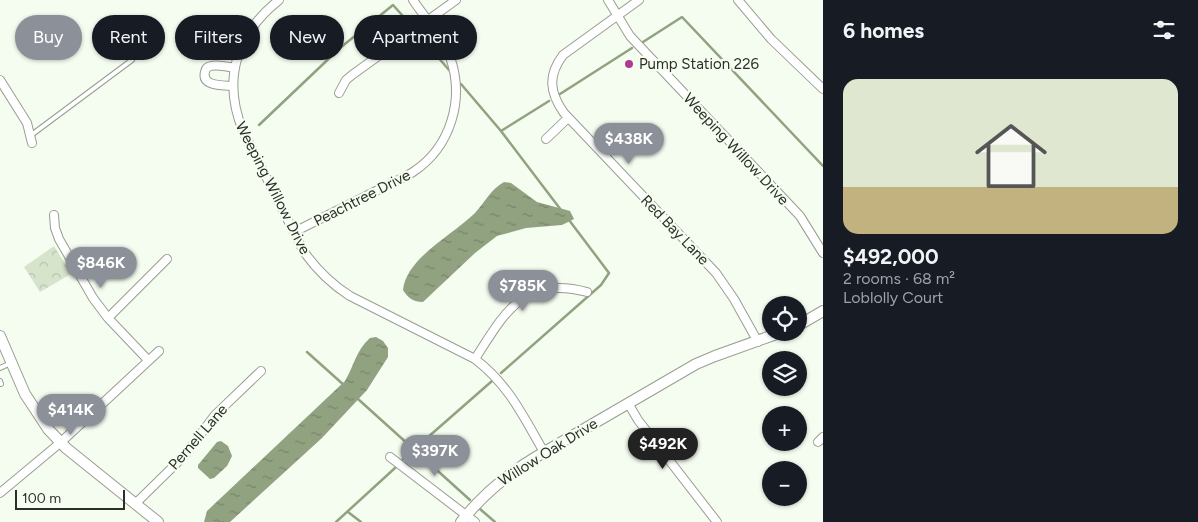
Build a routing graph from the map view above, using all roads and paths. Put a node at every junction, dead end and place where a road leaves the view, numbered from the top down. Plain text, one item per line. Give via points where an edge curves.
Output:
1 (279, 0) edge
2 (413, 0) edge
3 (456, 0) edge
4 (608, 0) edge
5 (639, 0) edge
6 (738, 0) edge
7 (424, 15) edge
8 (434, 15) edge
9 (617, 16) junction
10 (132, 60) dead end
11 (372, 60) edge
12 (450, 60) edge
13 (236, 68) junction
14 (0, 80) edge
15 (233, 86) junction
16 (823, 90) edge
17 (339, 93) dead end
18 (568, 118) junction
19 (546, 139) dead end
20 (31, 140) joint
21 (54, 215) dead end
22 (294, 232) junction
23 (823, 253) edge
24 (167, 259) dead end
25 (587, 292) dead end
26 (823, 310) edge
27 (108, 318) junction
28 (807, 319) edge
29 (0, 336) edge
30 (762, 340) edge
31 (758, 342) junction
32 (159, 350) dead end
33 (475, 359) junction
34 (148, 360) junction
35 (11, 363) junction
36 (0, 368) edge
37 (261, 371) dead end
38 (628, 403) junction
39 (60, 443) junction
40 (544, 452) junction
41 (390, 457) dead end
42 (0, 493) edge
43 (136, 504) junction
44 (463, 519) edge
45 (158, 522) edge
46 (475, 522) edge
47 (717, 522) edge

1 - 13 street, Weeping Willow Drive via 251,29 242,44
2 - 7 street, Peachtree Drive
3 - 8 street
4 - 9 street, Weeping Willow Drive
5 - 9 street, Red Bay Lane
6 - 16 street via 771,39
9 - 18 street, Red Bay Lane via 563,55 557,64 552,90
9 - 23 street, Weeping Willow Drive via 638,46 800,216
10 - 20 lane
11 - 17 street via 346,80
12 - 22 street, Peachtree Drive via 456,82 455,106 442,142 430,157 413,172
13 - 15 street, Weeping Willow Drive
13 - 15 street via 212,66 204,73 209,83
14 - 20 street via 27,123
15 - 22 street, Weeping Willow Drive via 235,108 243,131
18 - 19 street
18 - 31 street, Red Bay Lane via 716,273
21 - 27 street via 59,239
22 - 33 street, Weeping Willow Drive via 315,267 336,287
24 - 27 street
25 - 33 street via 562,287 536,292 521,300 504,315
26 - 28 street
27 - 34 street
29 - 35 street
30 - 31 street, Willow Oak Drive
31 - 38 street, Willow Oak Drive via 696,364
32 - 34 street
33 - 40 street, Weeping Willow Drive via 510,393
34 - 39 street
35 - 36 lane
35 - 39 street via 34,410
37 - 43 street, Pernell Lane via 215,415 185,455
38 - 40 street, Willow Oak Drive
38 - 47 street
39 - 42 street
39 - 43 street
40 - 44 street, Willow Oak Drive via 502,479
41 - 44 street
43 - 45 street
44 - 46 street

